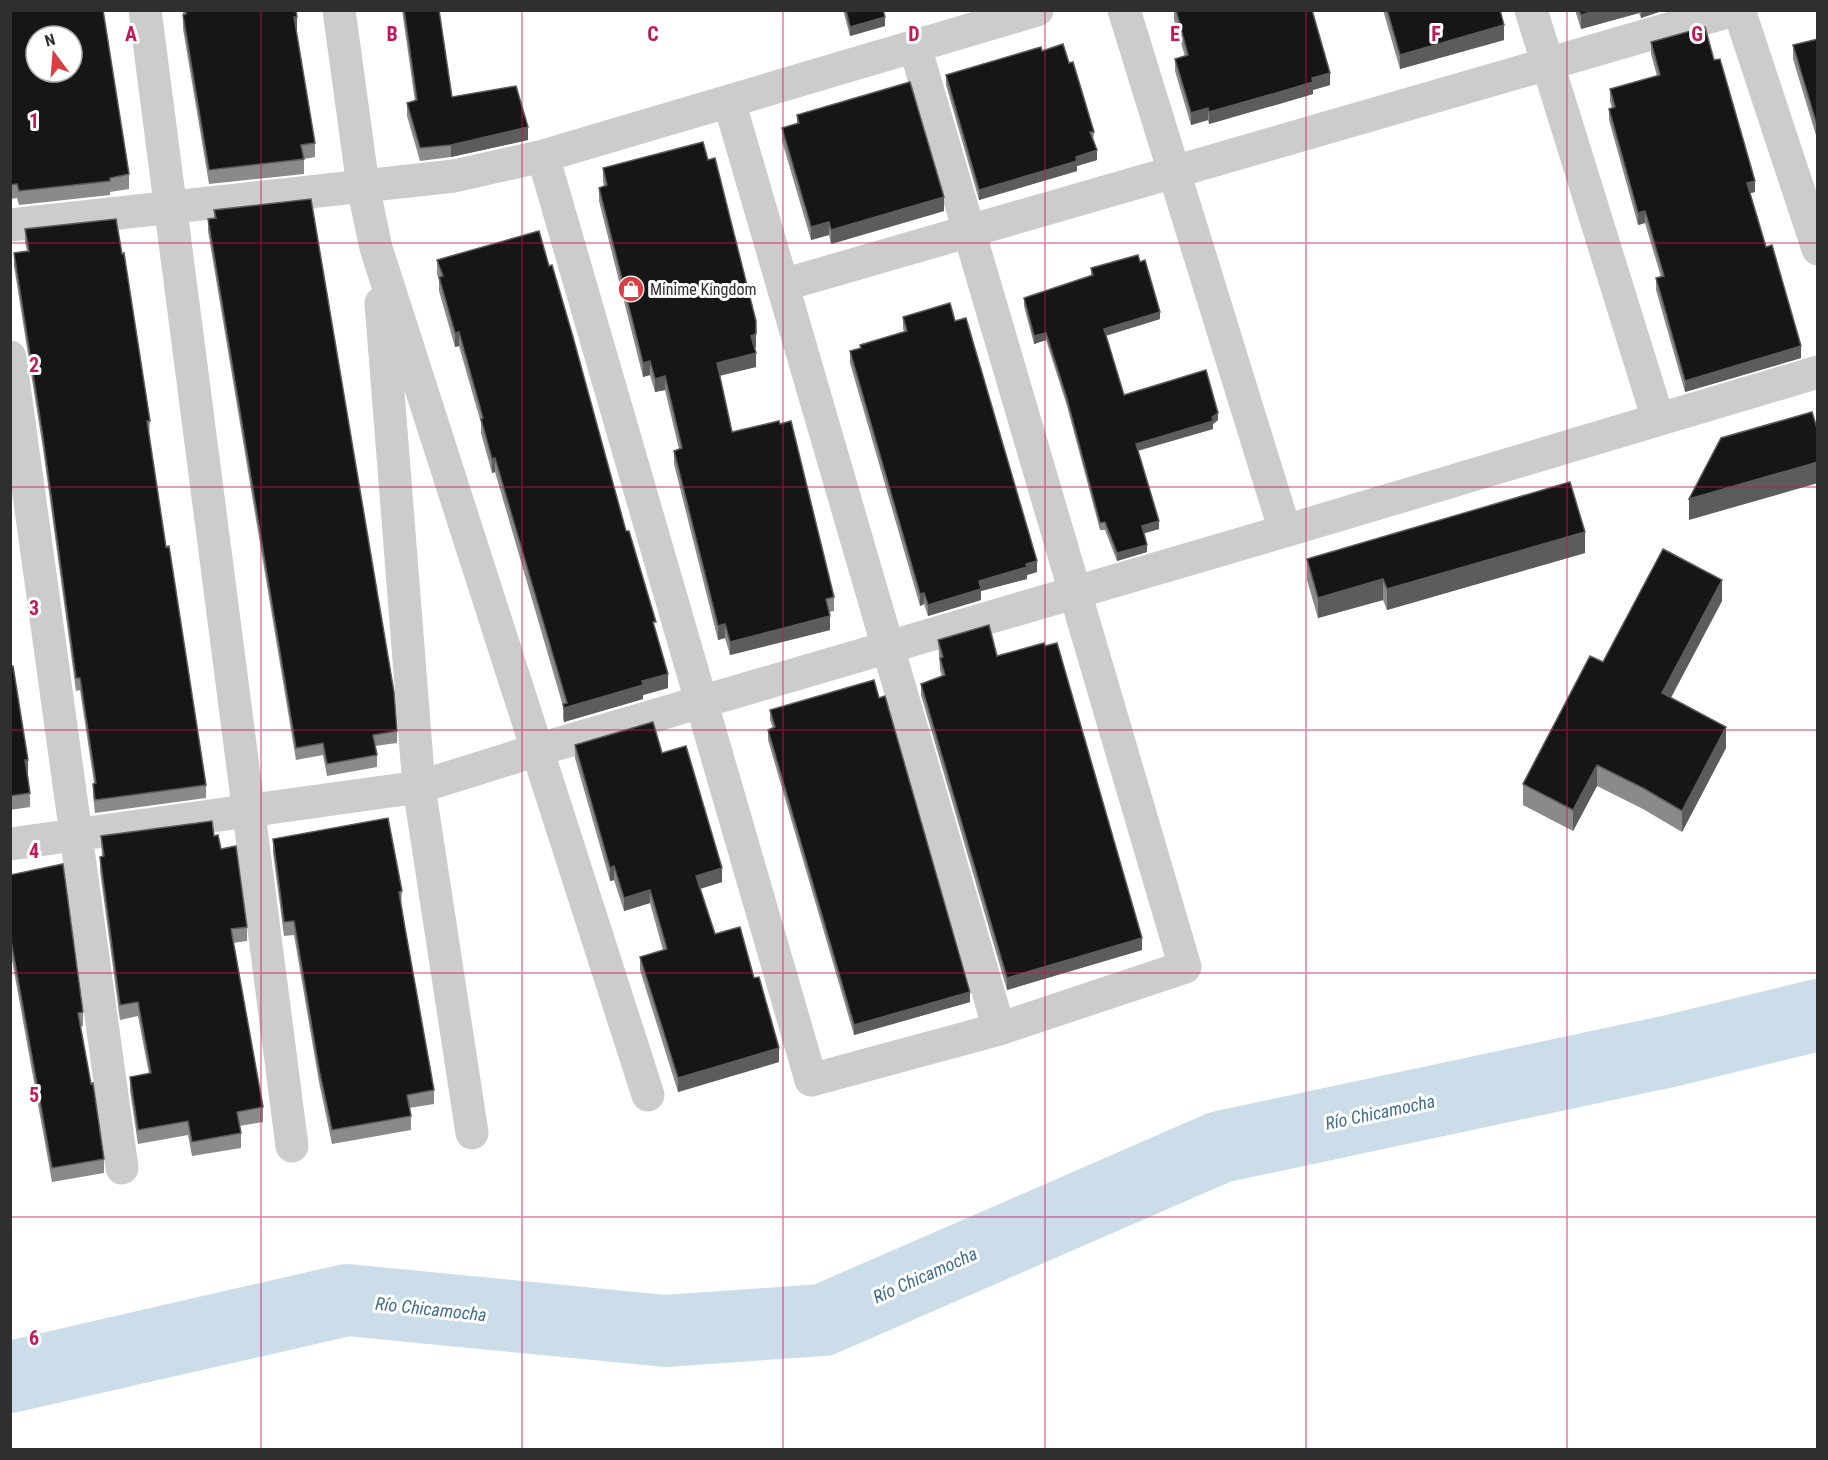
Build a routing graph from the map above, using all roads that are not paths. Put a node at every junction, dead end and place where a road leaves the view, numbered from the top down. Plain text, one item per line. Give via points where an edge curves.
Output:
1 (145, 10) edge
2 (339, 10) edge
3 (1037, 10) edge
4 (1124, 10) edge
5 (1531, 10) edge
6 (1734, 10) edge
7 (1739, 10) edge
8 (915, 47) junction
9 (1548, 65) junction
10 (729, 101) junction
11 (543, 156) junction
12 (1174, 172) junction
13 (363, 186) junction
14 (171, 207) junction
15 (10, 225) edge
16 (969, 231) junction
17 (376, 248) junction
18 (1818, 249) edge
19 (783, 285) junction
20 (10, 357) edge
21 (1818, 372) edge
22 (1658, 419) junction
23 (1285, 531) junction
24 (1075, 593) junction
25 (888, 648) junction
26 (701, 702) junction
27 (537, 750) junction
28 (420, 787) junction
29 (248, 811) junction
30 (76, 834) junction
31 (10, 844) edge
32 (999, 1029) junction
33 (648, 1095) dead end
34 (472, 1133) dead end
35 (292, 1146) dead end
36 (122, 1168) dead end

1 - 14 street
2 - 13 street
3 - 8 street
4 - 12 street
5 - 9 street
6 - 9 street
7 - 18 street
8 - 10 street
8 - 16 street
9 - 12 street
9 - 22 street
10 - 11 street
10 - 19 street
11 - 13 street via 454,176
11 - 26 street
12 - 16 street
12 - 23 street
13 - 14 street
13 - 17 street
14 - 15 street
14 - 29 street
16 - 19 street
16 - 24 street
17 - 27 street
17 - 28 street
19 - 25 street
20 - 30 street
21 - 22 street
22 - 23 street
23 - 24 street
24 - 25 street
24 - 32 street via 1185,967
25 - 26 street
25 - 32 street
26 - 27 street
26 - 32 street via 811,1080
27 - 28 street
27 - 33 street
28 - 29 street
28 - 34 street
29 - 30 street
29 - 35 street
30 - 31 street
30 - 36 street

